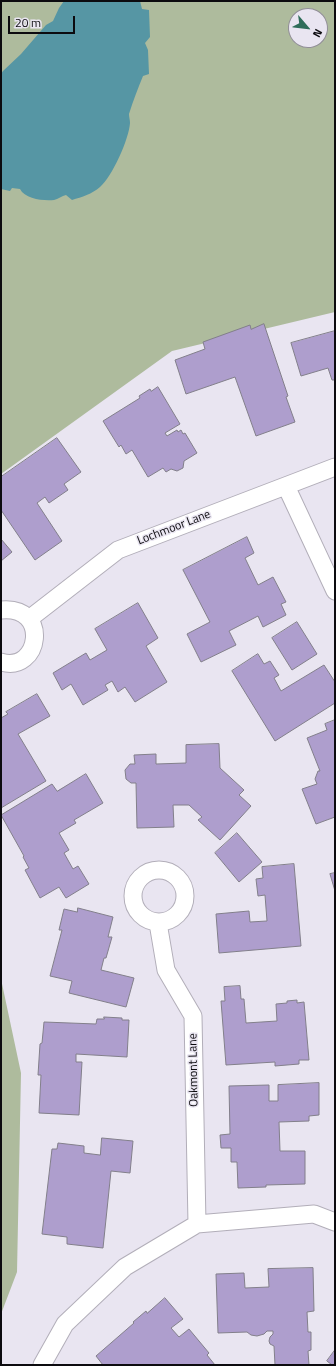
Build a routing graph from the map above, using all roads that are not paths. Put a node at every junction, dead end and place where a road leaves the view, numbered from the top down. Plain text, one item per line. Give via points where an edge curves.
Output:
1 (335, 467) edge
2 (286, 486) junction
3 (335, 591) edge
4 (1, 610) edge
5 (29, 619) junction
6 (1, 662) edge
7 (158, 923) dead end
8 (335, 1222) edge
9 (196, 1224) junction
10 (42, 1365) edge

1 - 2 street, Lochmoor Lane
2 - 3 street
2 - 5 street, Lochmoor Lane via 118,550
4 - 5 street via 20,612
5 - 6 street via 34,628 35,639 32,649 26,657 16,662
7 - 9 street, Oakmont Lane via 166,970 193,1016
8 - 9 street via 314,1214
9 - 10 street via 125,1267 65,1324

